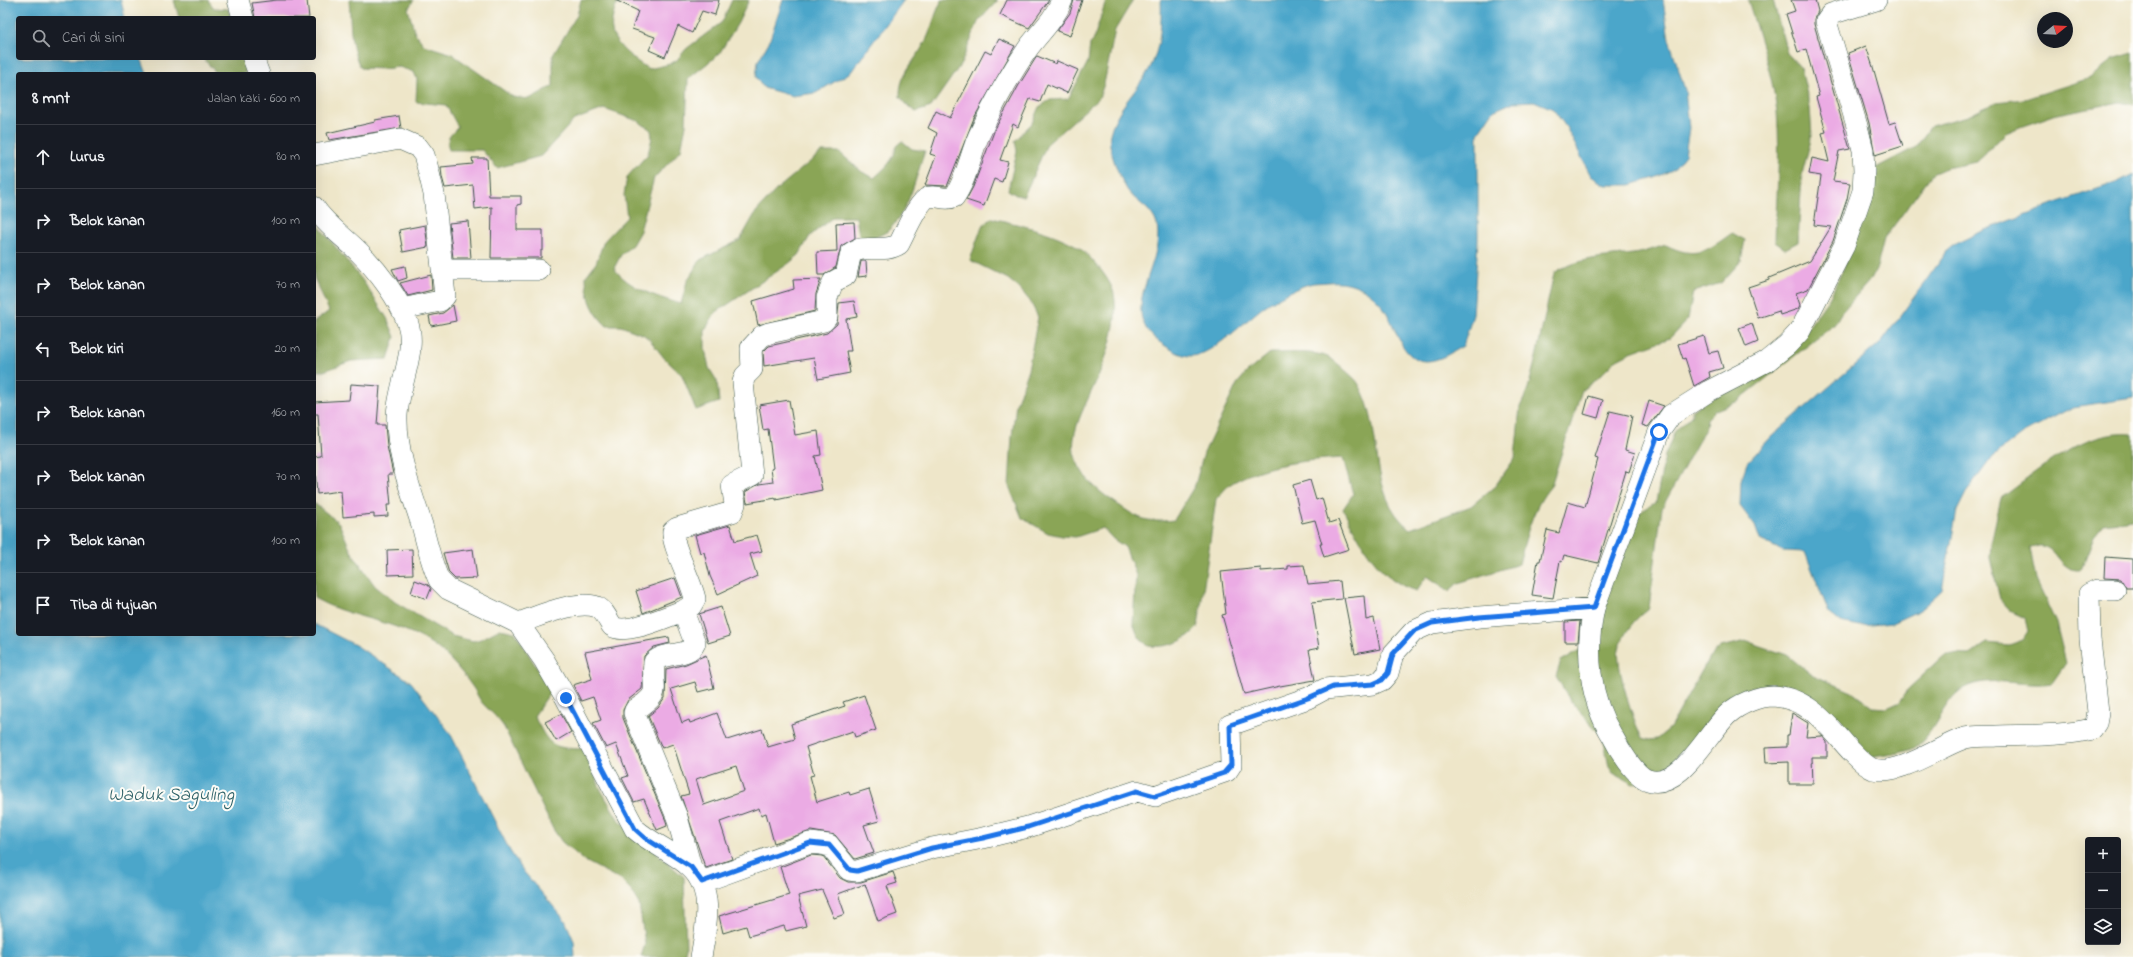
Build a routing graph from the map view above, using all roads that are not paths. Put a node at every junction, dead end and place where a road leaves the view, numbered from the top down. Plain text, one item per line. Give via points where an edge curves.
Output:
1 (238, 0) edge
2 (1062, 0) edge
3 (1876, 0) edge
4 (242, 16) edge
5 (254, 60) edge
6 (258, 72) edge
7 (316, 155) edge
8 (316, 208) edge
9 (442, 270) junction
10 (539, 270) dead end
11 (402, 309) junction
12 (2115, 590) dead end
13 (1594, 608) junction
14 (683, 611) junction
15 (518, 623) junction
16 (696, 875) junction
17 (701, 957) edge

1 - 4 street
2 - 14 street via 1053,19 1022,58 978,136 954,197 927,198 895,247 860,249 851,253 846,275 833,282 829,293 827,317 824,321 769,333 762,336 751,348 752,369 743,382 752,475 732,485 735,504 732,512 673,531 674,542 686,568 695,600
3 - 13 street via 1831,14 1826,21 1863,150 1863,191 1844,246 1800,331 1787,345 1767,361 1709,391 1671,416 1659,432
5 - 6 street
7 - 9 street via 400,139 418,147 424,155 434,194
8 - 11 street via 334,231 372,266
9 - 10 street
9 - 11 street via 444,299
11 - 15 street via 411,337 399,399 397,431 406,473 436,574 448,590
12 - 13 street via 2097,590 2089,594 2090,639 2098,712 2092,728 2030,736 1972,736 1923,758 1888,769 1873,769 1860,760 1815,711 1792,700 1772,696 1753,699 1728,714 1686,765 1675,775 1657,782 1646,780 1627,761 1608,730 1594,696 1590,645
13 - 16 street via 1479,617 1423,626 1414,631 1393,654 1388,673 1382,680 1373,684 1329,688 1308,698 1232,724 1229,726 1231,765 1227,771 1155,796 1137,791 1028,827 932,848 857,871 850,870 829,845 810,843
14 - 15 street via 622,630 612,626 598,607 588,605 558,610
14 - 16 street via 695,643 692,649 685,653 658,658 654,662 655,691 651,700 634,713 677,817
15 - 16 street via 566,698 635,829
16 - 17 street via 706,902 706,933

